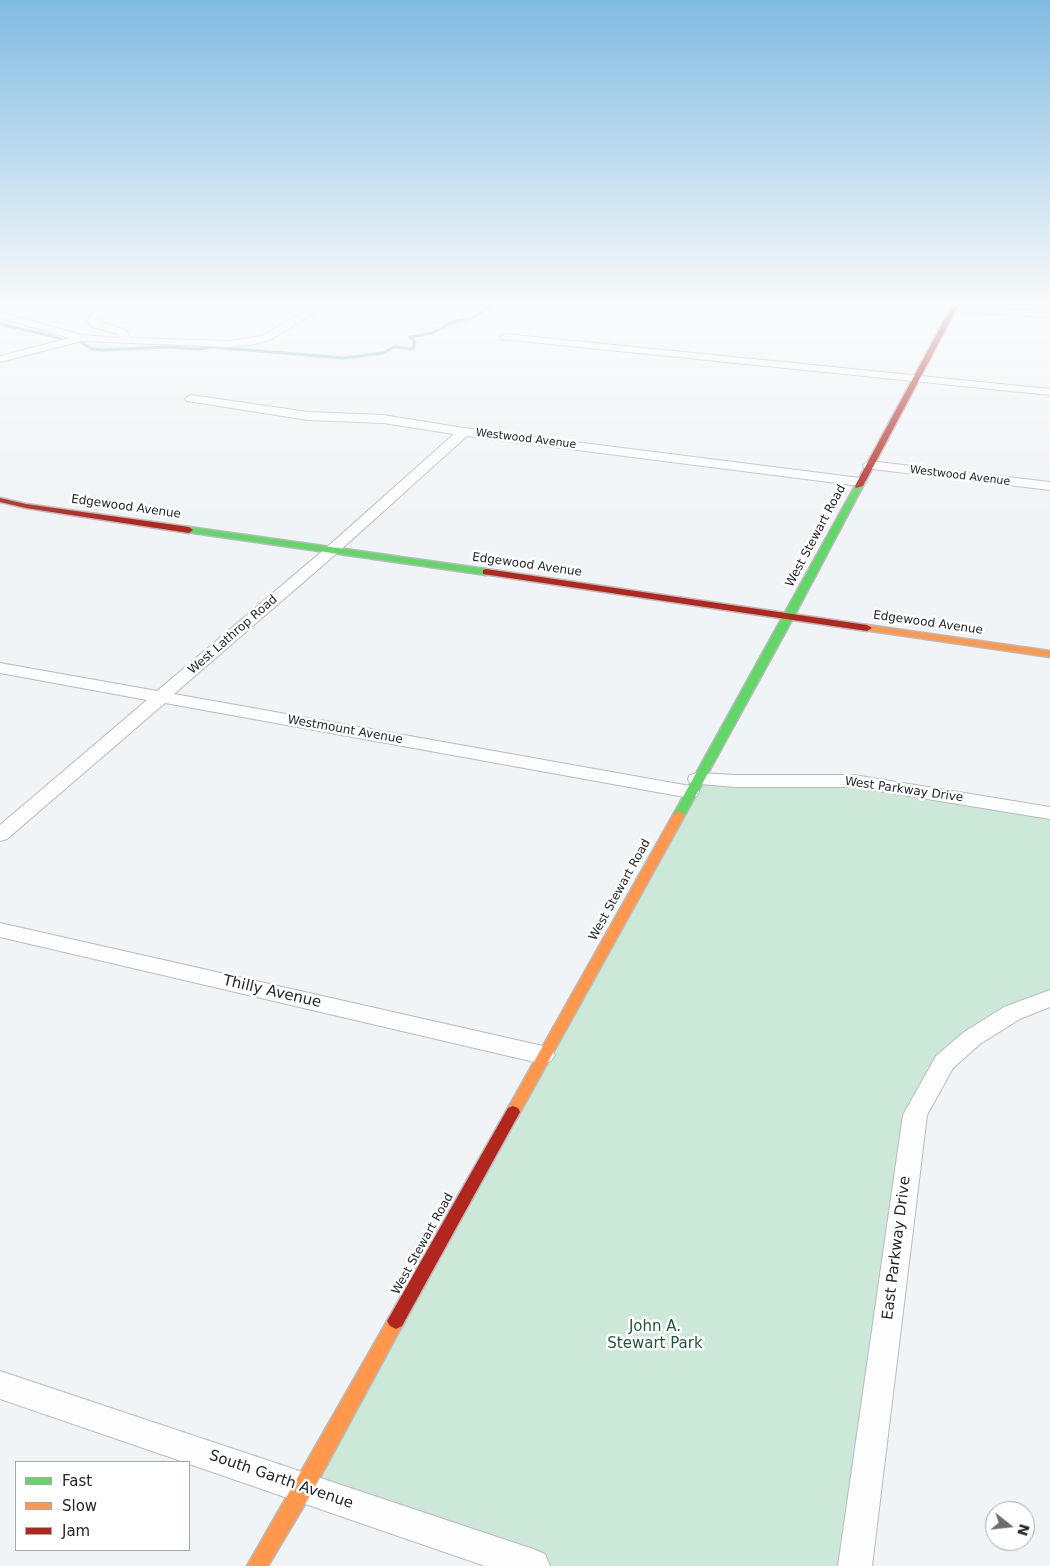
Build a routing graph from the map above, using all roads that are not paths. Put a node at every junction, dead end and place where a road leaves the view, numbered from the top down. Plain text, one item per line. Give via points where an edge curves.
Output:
1 (907, 377) edge
2 (916, 378) junction
3 (1050, 392) edge
4 (191, 399) dead end
5 (464, 432) junction
6 (869, 465) junction
7 (860, 482) junction
8 (1050, 486) edge
9 (0, 500) edge
10 (331, 551) junction
11 (789, 617) junction
12 (1050, 654) edge
13 (0, 668) edge
14 (161, 697) junction
15 (694, 786) junction
16 (1050, 813) edge
17 (0, 835) edge
18 (0, 930) edge
19 (1050, 998) edge
20 (543, 1055) junction
21 (0, 1385) edge
22 (304, 1487) junction
23 (257, 1566) edge
24 (533, 1566) edge
25 (856, 1566) edge

1 - 2 street
2 - 3 street
2 - 6 street, West Stewart Road
4 - 5 street, Westwood Avenue via 308,416 384,419
5 - 7 street, Westwood Avenue
5 - 10 street, West Lathrop Road
6 - 7 street, West Stewart Road
6 - 8 street, Westwood Avenue
7 - 11 street, West Stewart Road
9 - 10 street, Edgewood Avenue
10 - 11 street, Edgewood Avenue
10 - 14 street, West Lathrop Road
11 - 12 street, Edgewood Avenue
11 - 15 street, West Stewart Road
13 - 14 street, Westmount Avenue
14 - 15 street, Westmount Avenue
14 - 17 street, West Lathrop Road
15 - 16 street, West Parkway Drive via 735,781 854,781
15 - 20 street, West Stewart Road
18 - 20 street, Thilly Avenue
19 - 25 street, East Parkway Drive via 1012,1013 972,1038 944,1062 914,1115
20 - 22 street, West Stewart Road
21 - 22 street, South Garth Avenue
22 - 23 street, West Stewart Road
22 - 24 street, South Garth Avenue

